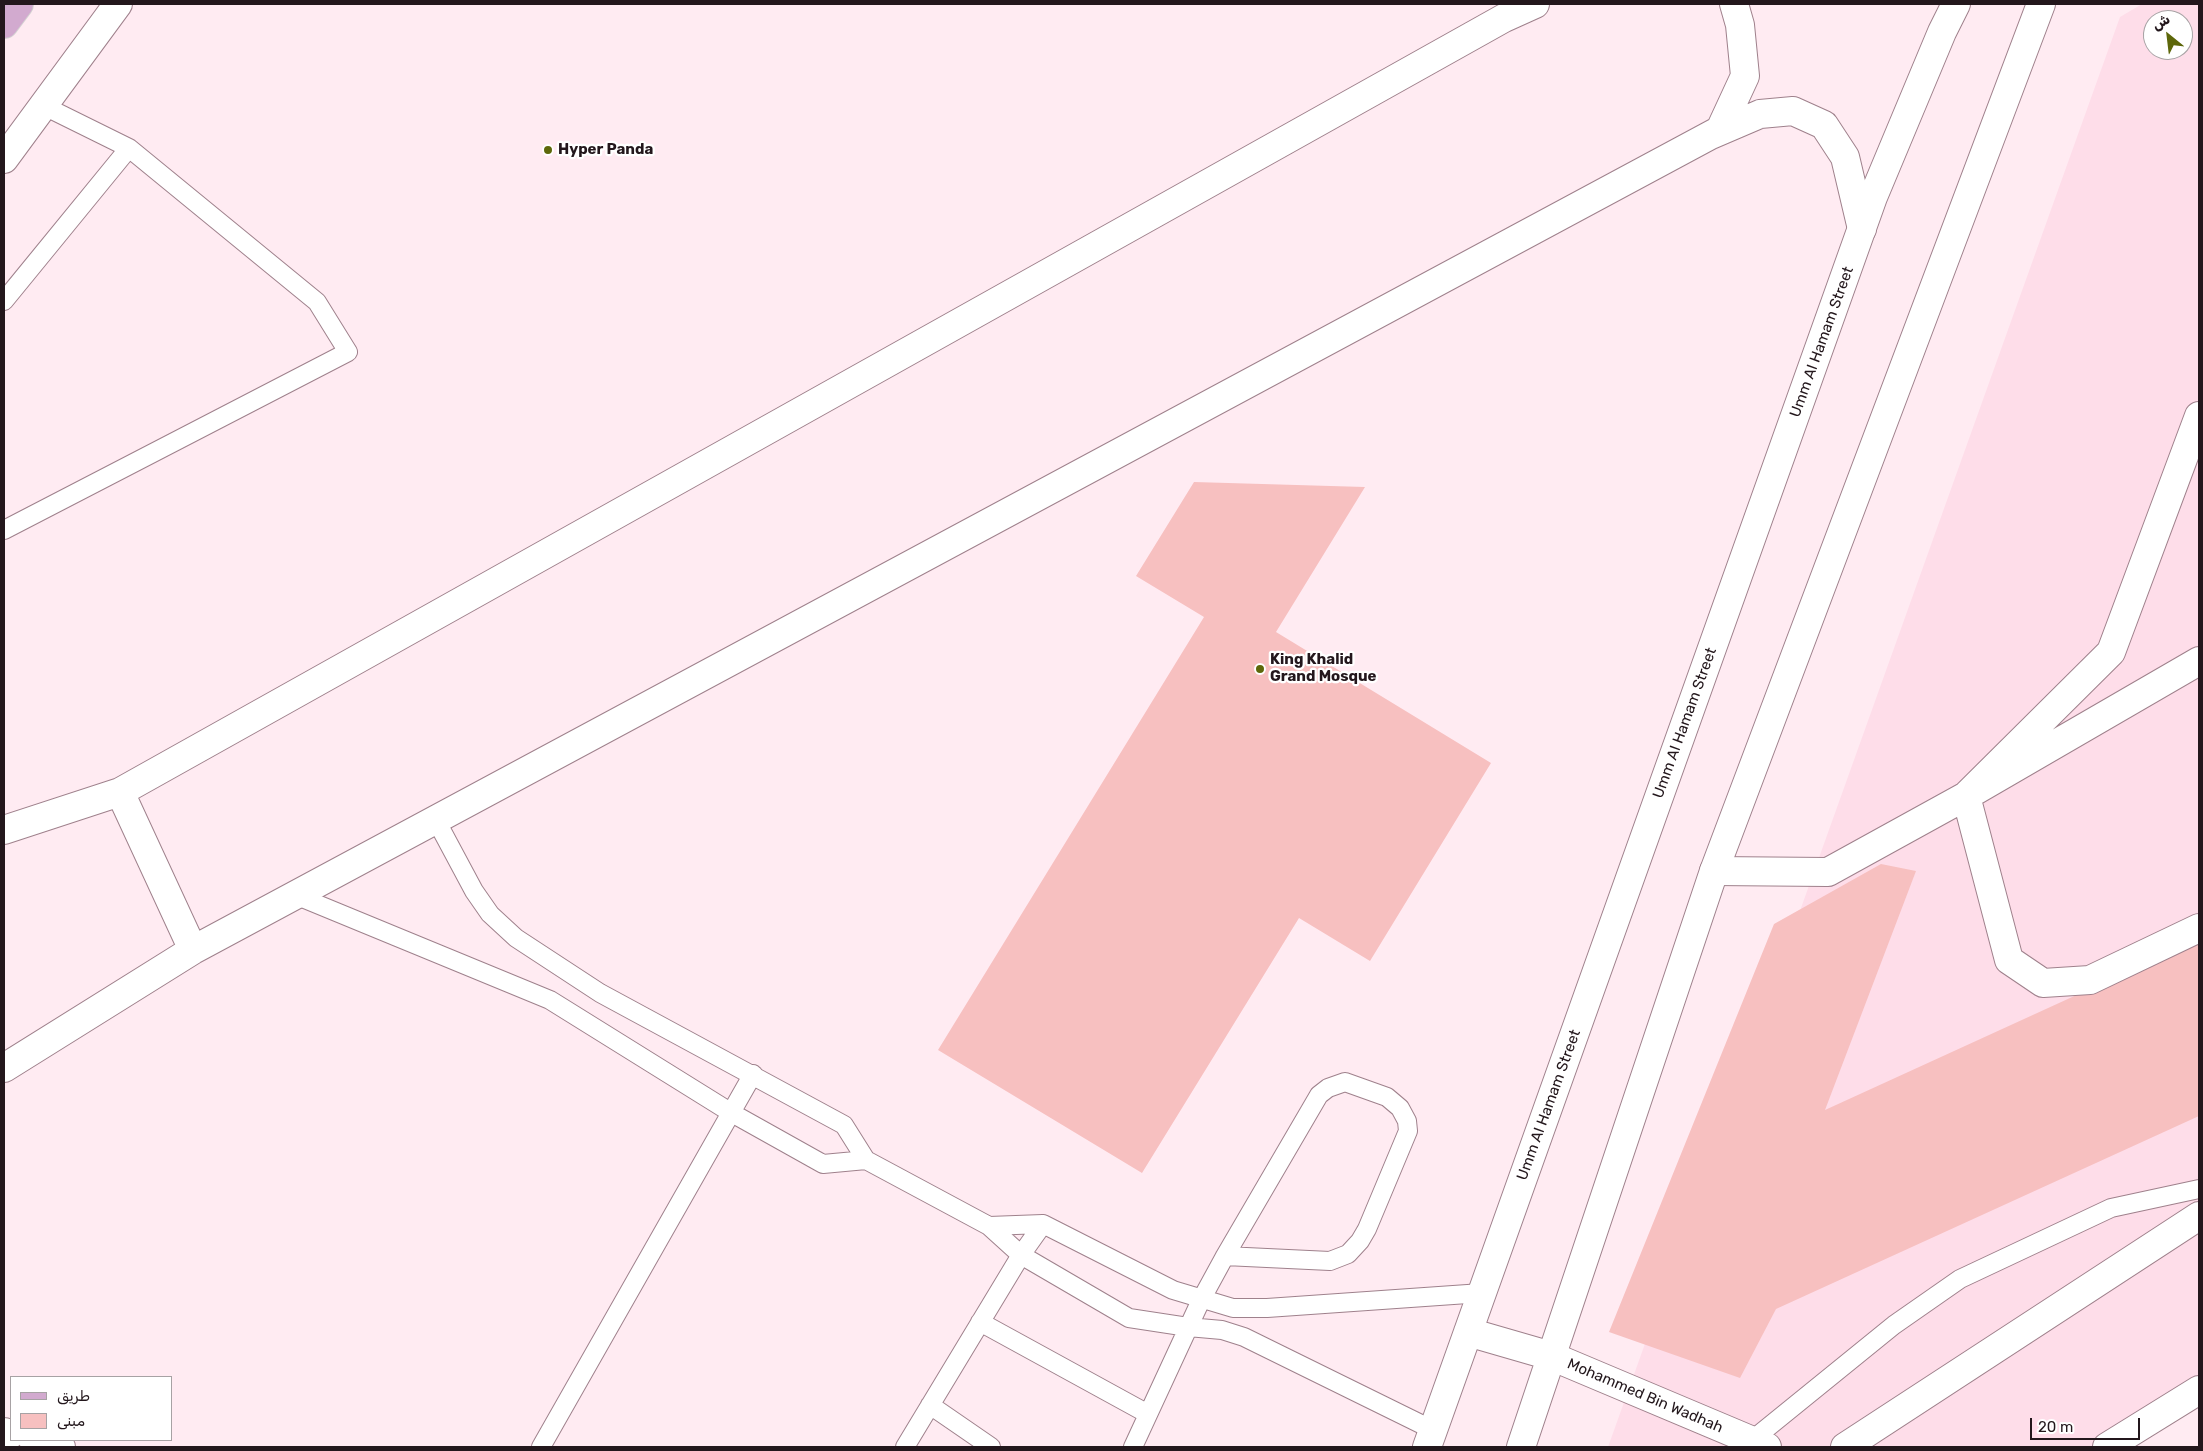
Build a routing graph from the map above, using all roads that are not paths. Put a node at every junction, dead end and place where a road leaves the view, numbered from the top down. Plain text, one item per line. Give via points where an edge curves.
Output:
1 (19, 4) edge
2 (118, 4) edge
3 (1535, 4) edge
4 (1734, 4) edge
5 (1956, 4) edge
6 (2041, 4) edge
7 (4, 24) edge
8 (44, 106) junction
9 (1709, 136) junction
10 (129, 148) junction
11 (4, 159) edge
12 (1862, 229) junction
13 (4, 301) edge
14 (2199, 416) edge
15 (4, 530) edge
16 (2199, 661) edge
17 (120, 792) junction
18 (1966, 796) junction
19 (436, 820) junction
20 (4, 830) edge
21 (1714, 871) junction
22 (295, 895) junction
23 (2199, 928) edge
24 (193, 950) junction
25 (4, 1068) edge
26 (752, 1074) junction
27 (730, 1112) junction
28 (866, 1160) junction
29 (2199, 1190) edge
30 (2199, 1216) edge
31 (1043, 1224) junction
32 (989, 1226) junction
33 (1021, 1255) junction
34 (1225, 1256) junction
35 (1482, 1293) junction
36 (1201, 1300) junction
37 (980, 1322) junction
38 (1188, 1327) junction
39 (1468, 1332) junction
40 (1551, 1356) junction
41 (2199, 1390) edge
42 (930, 1405) junction
43 (1148, 1414) junction
44 (1430, 1439) edge
45 (37, 1441) edge
46 (1759, 1444) edge
47 (61, 1447) edge
48 (541, 1447) edge
49 (905, 1447) edge
50 (991, 1447) edge
51 (1133, 1447) edge
52 (1521, 1447) edge
53 (1845, 1447) edge
54 (2107, 1447) edge

1 - 7 main road
2 - 8 street
3 - 17 street via 1495,22
4 - 9 street via 1740,25 1745,76 1720,130
5 - 12 street, Umm Al Hamam Street
6 - 21 street
8 - 10 lane
8 - 11 street
9 - 12 street via 1760,114 1792,110 1824,124 1845,157
9 - 19 street
10 - 13 lane
10 - 15 lane via 317,302 348,352
12 - 35 street, Umm Al Hamam Street
14 - 18 street via 2110,652
16 - 18 street
17 - 20 street
17 - 24 street
18 - 21 street via 1828,872
18 - 23 street via 2009,960 2043,983 2090,980
19 - 22 street
19 - 26 lane via 474,891 490,914 516,938 600,993
21 - 40 street
22 - 24 street
22 - 27 lane via 550,1000
24 - 25 street
26 - 27 lane
26 - 28 lane via 844,1125
27 - 28 lane via 823,1164
27 - 48 lane
28 - 32 lane
29 - 46 lane via 2111,1208 1960,1279 1894,1326
30 - 53 street
31 - 32 lane
31 - 33 lane
31 - 36 lane via 1173,1290
32 - 33 lane
33 - 37 lane
33 - 38 lane via 1129,1318
34 - 34 lane via 1330,1261 1348,1254 1367,1229 1408,1131 1400,1108 1386,1097 1345,1082 1319,1095
34 - 36 lane
35 - 36 lane via 1267,1308 1233,1308
35 - 39 street, Umm Al Hamam Street
36 - 38 lane
37 - 42 lane
37 - 43 lane
38 - 43 lane
38 - 44 lane via 1222,1330 1244,1337
39 - 40 street, Mohammed Bin Wadhah
39 - 44 street, Umm Al Hamam Street
40 - 46 street, Mohammed Bin Wadhah
40 - 52 street
41 - 54 street
42 - 49 lane
42 - 50 lane
43 - 51 lane
45 - 47 street

